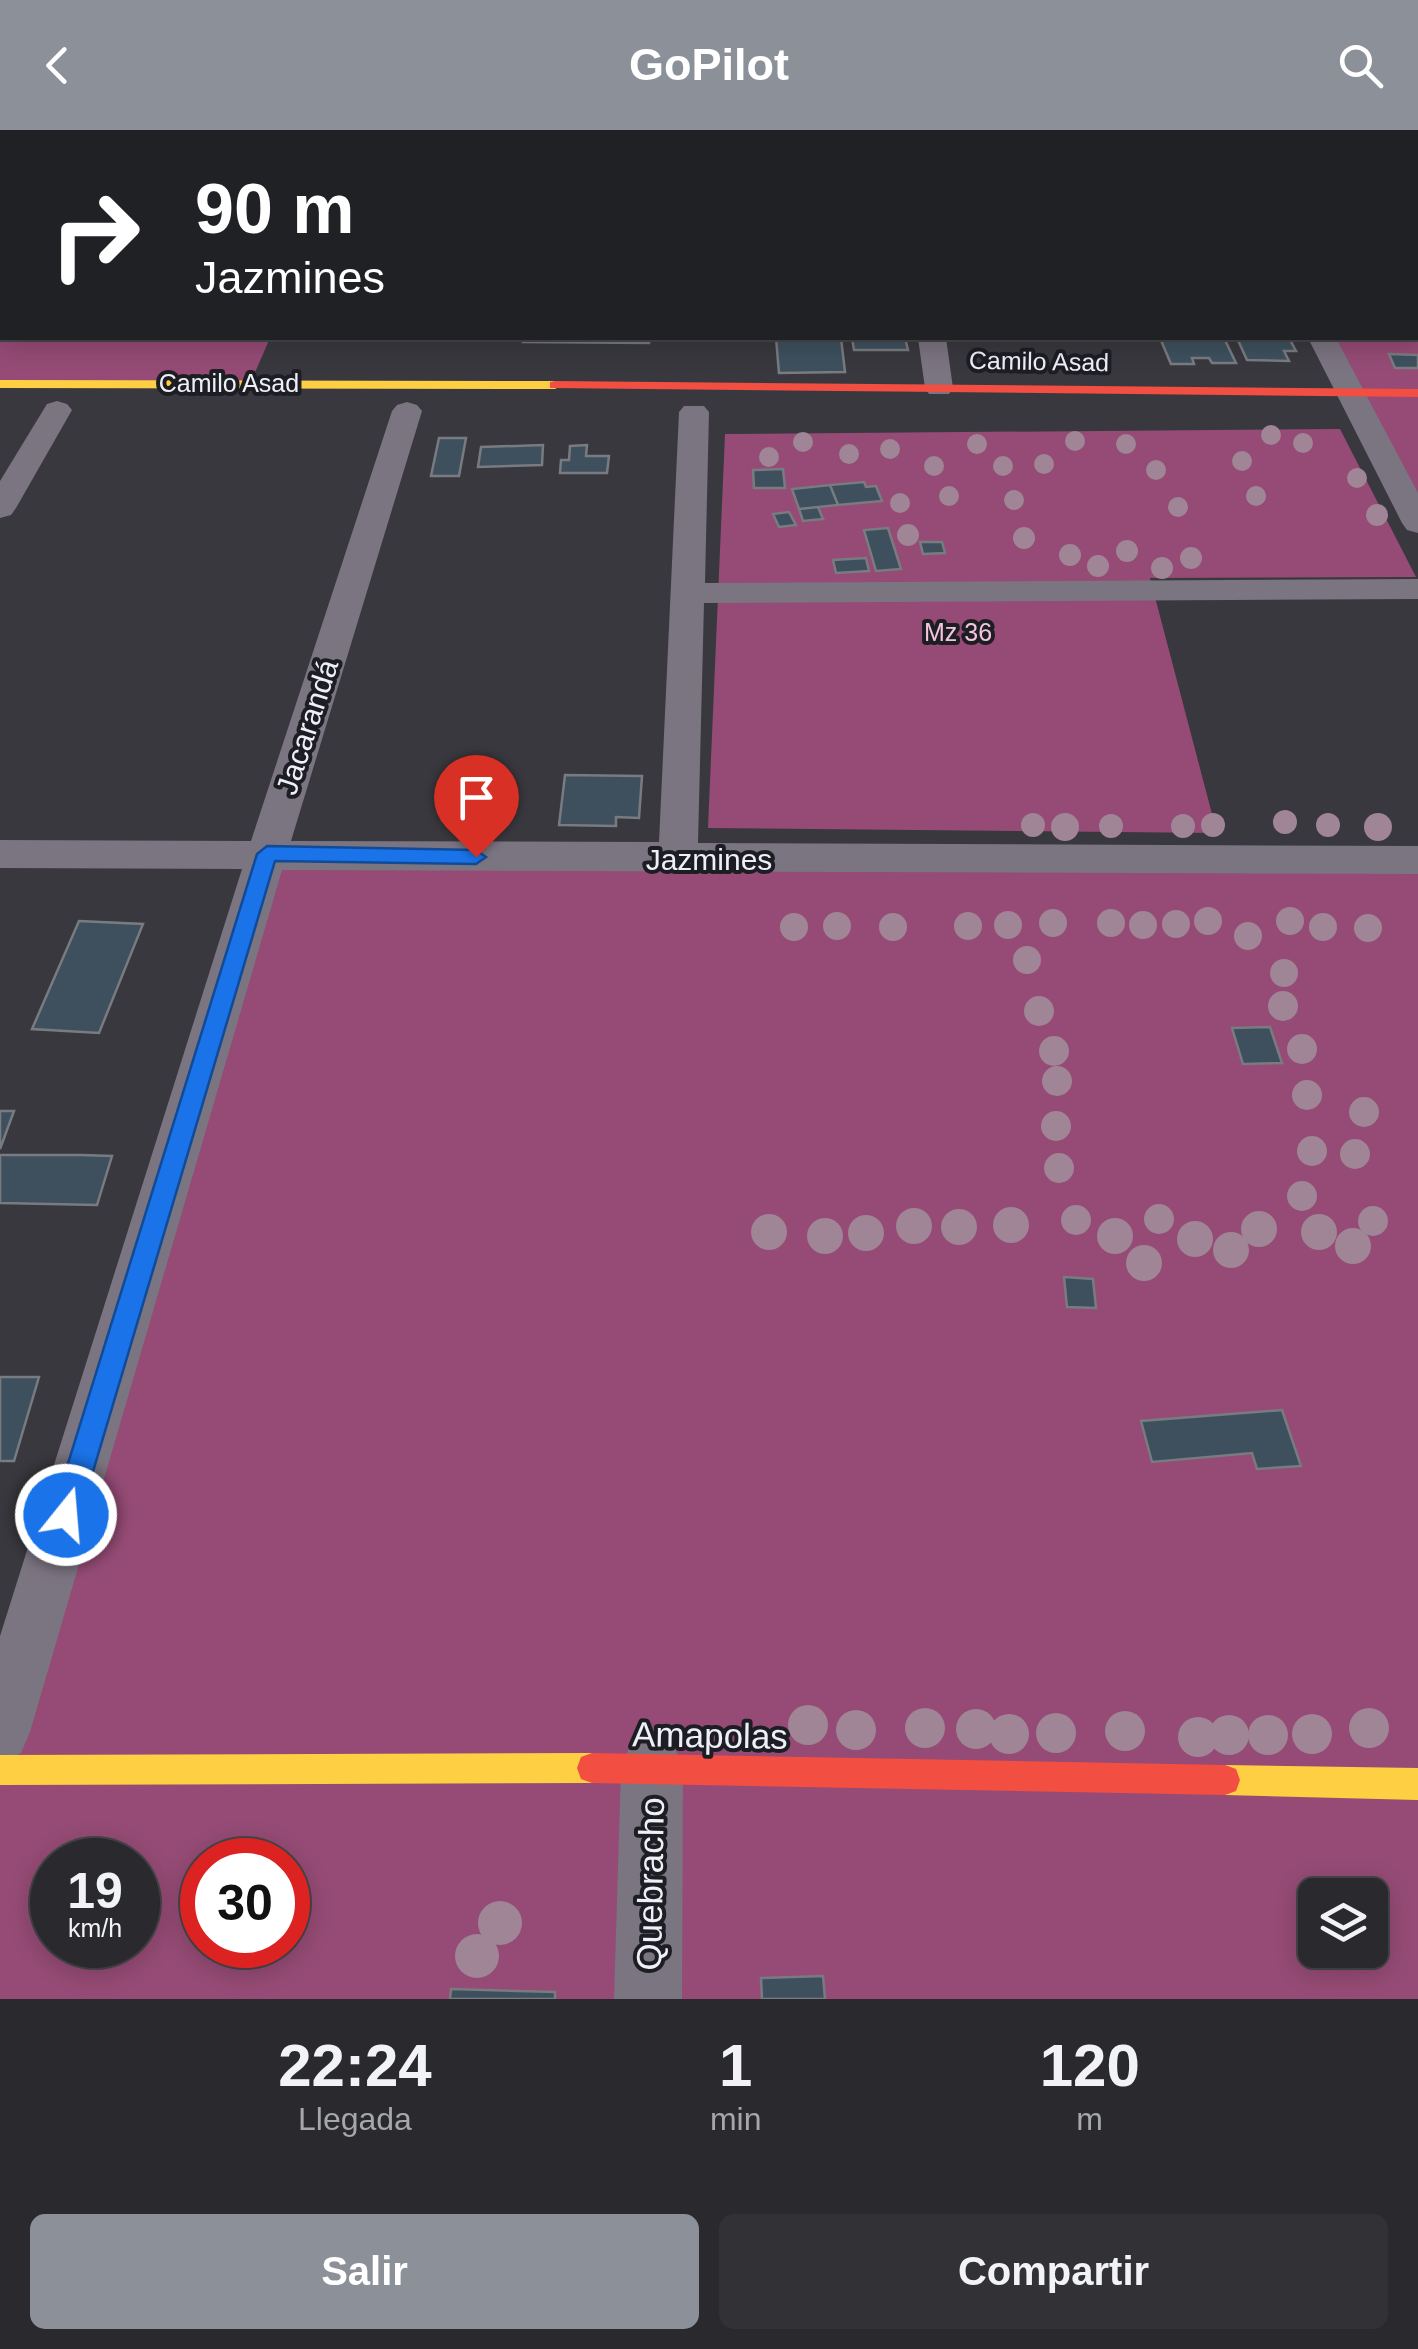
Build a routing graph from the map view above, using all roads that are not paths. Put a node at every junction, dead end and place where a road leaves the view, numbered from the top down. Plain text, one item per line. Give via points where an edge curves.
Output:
1 (932, 340) edge
2 (1323, 340) edge
3 (0, 384) edge
4 (939, 388) junction
5 (1418, 393) edge
6 (57, 410) dead end
7 (408, 411) dead end
8 (1360, 411) junction
9 (694, 412) dead end
10 (0, 508) edge
11 (1418, 522) edge
12 (1418, 589) edge
13 (686, 593) junction
14 (0, 854) edge
15 (267, 854) junction
16 (678, 860) junction
17 (1418, 860) edge
18 (0, 1732) edge
19 (652, 1768) junction
20 (0, 1770) edge
21 (1418, 1784) edge
22 (648, 1999) edge

1 - 4 street
2 - 8 street
3 - 4 street, Camilo Asad
4 - 8 street, Camilo Asad
5 - 8 street, Camilo Asad
6 - 10 street
7 - 15 street, Jacarandá
8 - 11 street
9 - 13 street
12 - 13 street
13 - 16 street
14 - 15 street, Jazmines
15 - 16 street, Jazmines
15 - 18 street, Jacarandá
16 - 17 street, Jazmines
19 - 20 street, Amapolas
19 - 21 street, Amapolas
19 - 22 street, Quebracho

